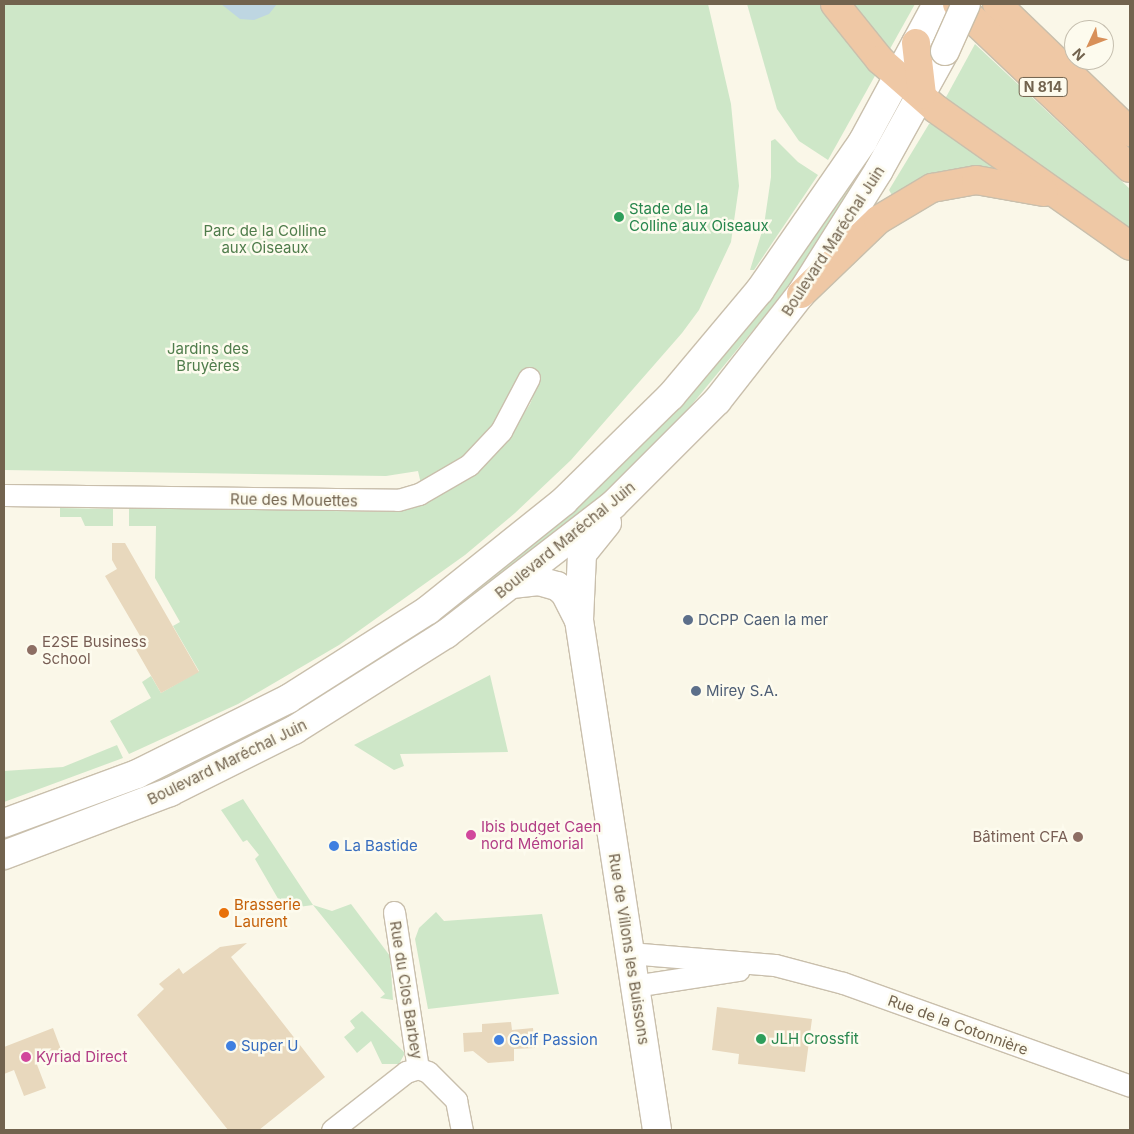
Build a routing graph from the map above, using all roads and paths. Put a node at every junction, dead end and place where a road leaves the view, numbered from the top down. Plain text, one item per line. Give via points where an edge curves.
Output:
1 (835, 4) edge
2 (937, 4) edge
3 (957, 4) edge
4 (966, 4) edge
5 (997, 4) edge
6 (919, 38) junction
7 (899, 76) junction
8 (922, 95) junction
9 (1130, 132) edge
10 (1130, 168) edge
11 (1056, 194) junction
12 (1130, 246) edge
13 (802, 294) junction
14 (529, 378) dead end
15 (4, 495) edge
16 (613, 505) junction
17 (512, 584) junction
18 (579, 620) junction
19 (4, 824) edge
20 (4, 855) edge
21 (394, 912) dead end
22 (629, 953) junction
23 (784, 968) junction
24 (634, 986) junction
25 (418, 1068) junction
26 (1130, 1086) edge
27 (332, 1130) edge
28 (462, 1130) edge
29 (657, 1130) edge

1 - 7 highway via 856,34
2 - 6 main road, Boulevard Maréchal Juin
3 - 10 highway, N 814
4 - 8 main road, Boulevard Maréchal Juin, bridge
5 - 9 highway, N 814
6 - 7 main road, Boulevard Maréchal Juin
6 - 8 highway
7 - 8 highway
7 - 19 main road, Boulevard Maréchal Juin via 828,194 734,325 647,421 511,547 435,605 355,658 200,746 77,799
8 - 11 highway
8 - 13 main road, Boulevard Maréchal Juin
11 - 12 highway
11 - 13 highway via 976,180 932,188 878,220
13 - 16 main road, Boulevard Maréchal Juin via 717,400
14 - 15 street, Rue des Mouettes via 501,432 469,465 432,487 398,500
16 - 17 main road, Boulevard Maréchal Juin
16 - 18 main road via 607,523 582,554
17 - 18 main road via 539,581 557,586
17 - 20 main road, Boulevard Maréchal Juin via 406,661 263,747 170,792
18 - 22 main road, Rue de Villons les Buissons
21 - 25 street, Rue du Clos Barbey
22 - 23 street, Rue de la Cotonnière via 748,960
22 - 24 main road, Rue de Villons les Buissons
23 - 24 street, Rue de la Cotonnière via 717,971
23 - 26 street, Rue de la Cotonnière via 843,983
24 - 29 main road, Rue de Villons les Buissons
25 - 27 street, Rue du Clos Barbey via 406,1072
25 - 28 street, Rue du Clos Barbey via 428,1072 456,1100

